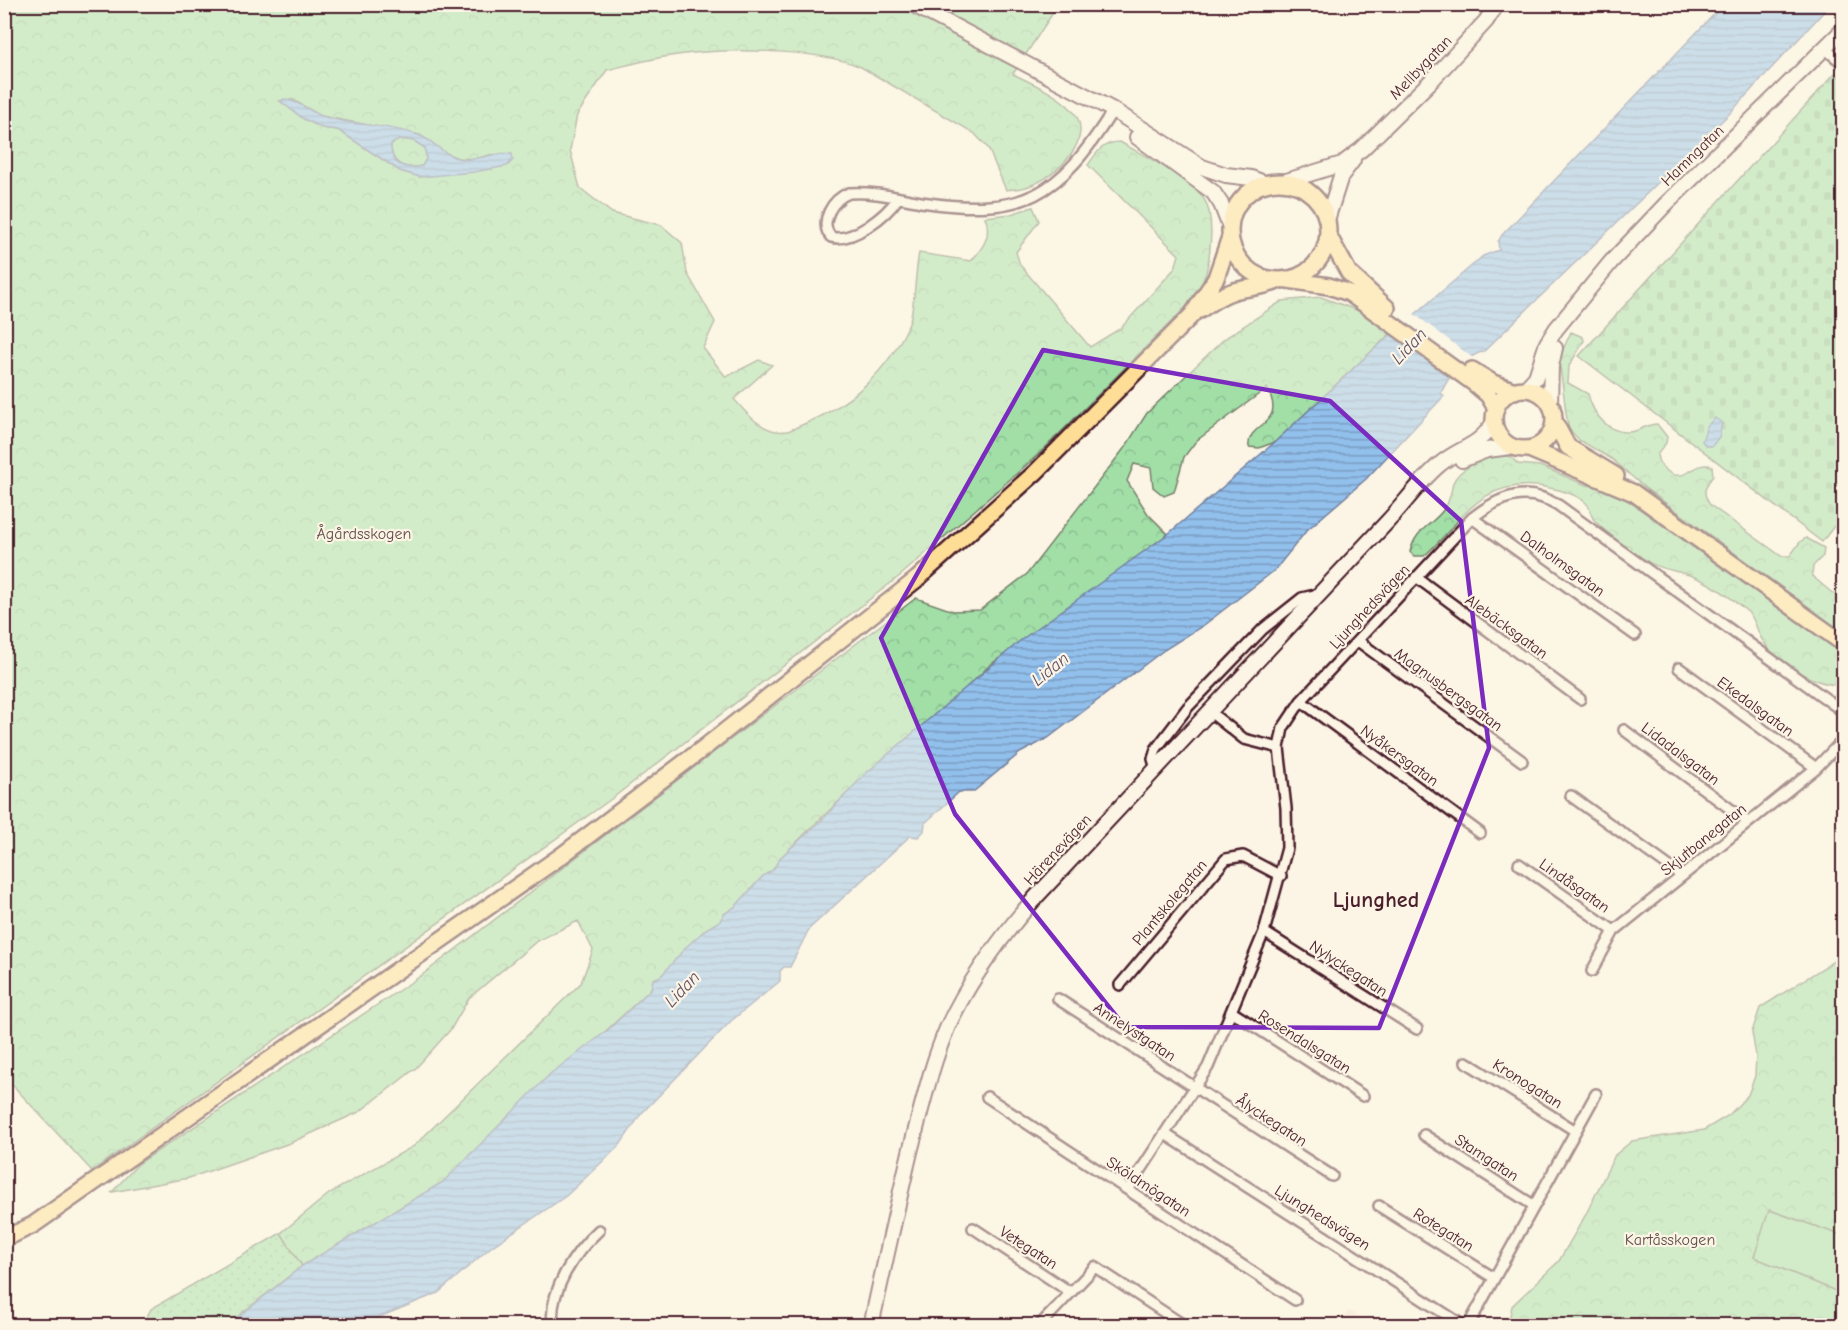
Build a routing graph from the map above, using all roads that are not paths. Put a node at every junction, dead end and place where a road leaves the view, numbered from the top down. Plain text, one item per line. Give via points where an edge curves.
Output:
1 (912, 4) edge
2 (1497, 4) edge
3 (1844, 29) edge
4 (1824, 48) junction
5 (1844, 64) edge
6 (1111, 114) junction
7 (1362, 149) junction
8 (1275, 183) junction
9 (898, 198) junction
10 (1328, 228) junction
11 (1230, 232) junction
12 (1283, 280) junction
13 (1382, 310) junction
14 (1572, 311) junction
15 (1192, 315) junction
16 (1477, 380) junction
17 (1520, 390) junction
18 (1550, 403) junction
19 (1495, 415) junction
20 (1554, 421) junction
21 (1511, 447) junction
22 (1529, 449) junction
23 (1422, 484) junction
24 (1634, 493) junction
25 (1472, 518) junction
26 (1416, 578) junction
27 (1319, 594) junction
28 (1635, 635) dead end
29 (1358, 641) junction
30 (1844, 644) edge
31 (1679, 668) dead end
32 (1580, 699) dead end
33 (1301, 701) junction
34 (1210, 712) junction
35 (1844, 712) edge
36 (1624, 730) dead end
37 (1844, 739) edge
38 (1279, 748) junction
39 (1522, 760) dead end
40 (1816, 768) junction
41 (1156, 769) junction
42 (1571, 796) dead end
43 (1748, 822) junction
44 (1480, 833) dead end
45 (1519, 864) dead end
46 (1281, 876) junction
47 (1682, 876) junction
48 (1614, 931) junction
49 (1264, 932) junction
50 (1592, 971) dead end
51 (1120, 985) dead end
52 (1058, 999) dead end
53 (1232, 1012) junction
54 (1417, 1029) dead end
55 (1466, 1062) dead end
56 (1195, 1089) junction
57 (1596, 1094) dead end
58 (1363, 1096) dead end
59 (987, 1097) dead end
60 (1574, 1130) junction
61 (1165, 1134) junction
62 (1424, 1134) dead end
63 (1332, 1176) dead end
64 (1128, 1190) junction
65 (1533, 1205) junction
66 (1379, 1206) dead end
67 (973, 1228) dead end
68 (599, 1230) dead end
69 (4, 1239) edge
70 (1494, 1278) junction
71 (1070, 1292) junction
72 (1295, 1300) dead end
73 (553, 1326) edge
74 (871, 1326) edge
75 (1039, 1326) edge
76 (1185, 1326) edge
77 (1466, 1326) edge

1 - 6 street
2 - 7 street, Mellbygatan via 1431,81
3 - 4 street, Hamngatan
4 - 5 street
4 - 14 street, Hamngatan via 1665,205
6 - 8 street via 1202,167
6 - 9 street via 1071,170 1023,202 965,208
6 - 11 street via 1213,192
7 - 8 street, Mellbygatan via 1342,164
7 - 10 street, Mellbygatan via 1341,176
8 - 10 main road via 1308,191 1320,204
8 - 11 main road via 1242,199
9 - 9 street via 856,192 844,195 831,208 826,232 845,239 866,227
10 - 12 main road via 1326,246 1316,264 1298,277
10 - 13 main road via 1349,273
11 - 12 main road via 1235,254 1246,268 1260,277
11 - 15 main road via 1216,278
12 - 13 main road via 1329,286
12 - 15 main road via 1233,291
13 - 16 main road
14 - 17 street via 1547,343 1536,377
14 - 18 street via 1553,354
15 - 69 main road via 1036,472 917,579 705,747 444,939 33,1226
16 - 17 main road
16 - 19 main road
17 - 18 main road via 1539,393
17 - 19 main road via 1503,398
18 - 20 main road
19 - 21 main road via 1499,436
19 - 23 street, Härenevägen via 1479,442 1449,457
20 - 22 main road via 1546,440
20 - 24 main road via 1568,447 1613,474
21 - 22 main road
21 - 23 street, Härenevägen via 1476,454
22 - 24 main road
23 - 27 street, Härenevägen
24 - 30 main road
25 - 26 street, Ljunghedsvägen
25 - 28 street, Dalholmsgatan
25 - 35 street, Ljunghedsvägen via 1494,502 1518,494 1549,500
26 - 29 street, Ljunghedsvägen
26 - 32 street, Alebäcksgatan
27 - 34 street, Härenevägen
27 - 41 street via 1302,598 1263,629 1202,692 1156,749
29 - 33 street, Ljunghedsvägen
29 - 39 street, Magnusbergsgatan
31 - 40 street, Ekedalsgatan
33 - 38 street, Ljunghedsvägen via 1283,728
33 - 44 street, Nyåkersgatan
34 - 38 street via 1244,739
34 - 41 street, Härenevägen
36 - 43 street, Lidadalsgatan
37 - 40 street, Skjutbanegatan
38 - 46 street, Ljunghedsvägen via 1287,829
40 - 43 street, Skjutbanegatan
41 - 74 street, Härenevägen via 1035,898 996,944 971,982 932,1071
42 - 47 street
43 - 47 street, Skjutbanegatan
45 - 48 street, Lindåsgatan
46 - 49 street, Ljunghedsvägen
46 - 51 street, Plantskolegatan via 1243,856 1226,859
47 - 48 street, Skjutbanegatan
48 - 50 street, Skjutbanegatan
49 - 53 street, Ljunghedsvägen
49 - 54 street, Nylyckegatan
52 - 56 street, Annelystgatan
53 - 56 street, Ljunghedsvägen
53 - 58 street, Rosendalsgatan
55 - 60 street, Kronogatan
56 - 61 street, Ljunghedsvägen
56 - 63 street, Ålyckegatan
57 - 60 street
59 - 64 street, Sköldmögatan
60 - 65 street
61 - 64 street, Ljunghedsvägen
61 - 77 street, Ljunghedsvägen
62 - 65 street, Stamgatan
64 - 72 street, Sköldmögatan
65 - 70 street
66 - 70 street, Rotegatan
67 - 71 street, Vetegatan
68 - 73 street via 572,1261 553,1304
70 - 77 street
71 - 75 street
71 - 76 street via 1095,1267

